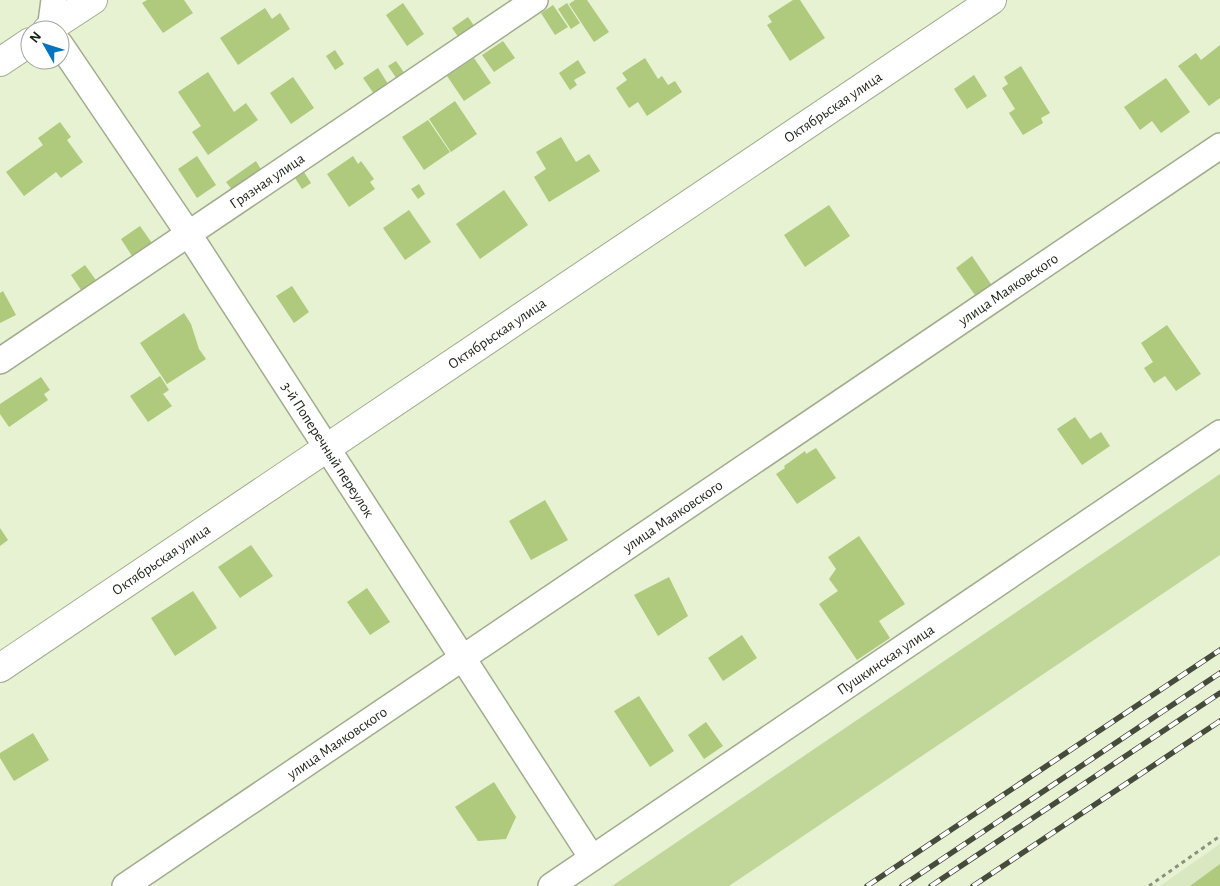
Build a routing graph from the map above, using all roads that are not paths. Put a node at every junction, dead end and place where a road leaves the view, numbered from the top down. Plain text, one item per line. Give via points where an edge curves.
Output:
1 (54, 0) edge
2 (93, 0) edge
3 (535, 0) edge
4 (992, 0) edge
5 (50, 20) edge
6 (67, 20) edge
7 (20, 51) edge
8 (0, 62) edge
9 (70, 67) edge
10 (1220, 146) edge
11 (188, 233) junction
12 (0, 361) edge
13 (1220, 433) edge
14 (327, 448) junction
15 (463, 657) junction
16 (0, 668) edge
17 (592, 858) junction
18 (125, 886) edge
19 (551, 886) edge

1 - 5 street
2 - 6 street
3 - 11 street, Грязная улица
4 - 14 street, Октябрьская улица
7 - 8 street
9 - 11 street, 3-й Поперечный переулок
10 - 15 street, улица Маяковского
11 - 12 street, Грязная улица
11 - 14 street, 3-й Поперечный переулок
13 - 17 street, Пушкинская улица
14 - 15 street, 3-й Поперечный переулок
14 - 16 street, Октябрьская улица
15 - 17 street, 3-й Поперечный переулок
15 - 18 street, улица Маяковского
17 - 19 street, Пушкинская улица

